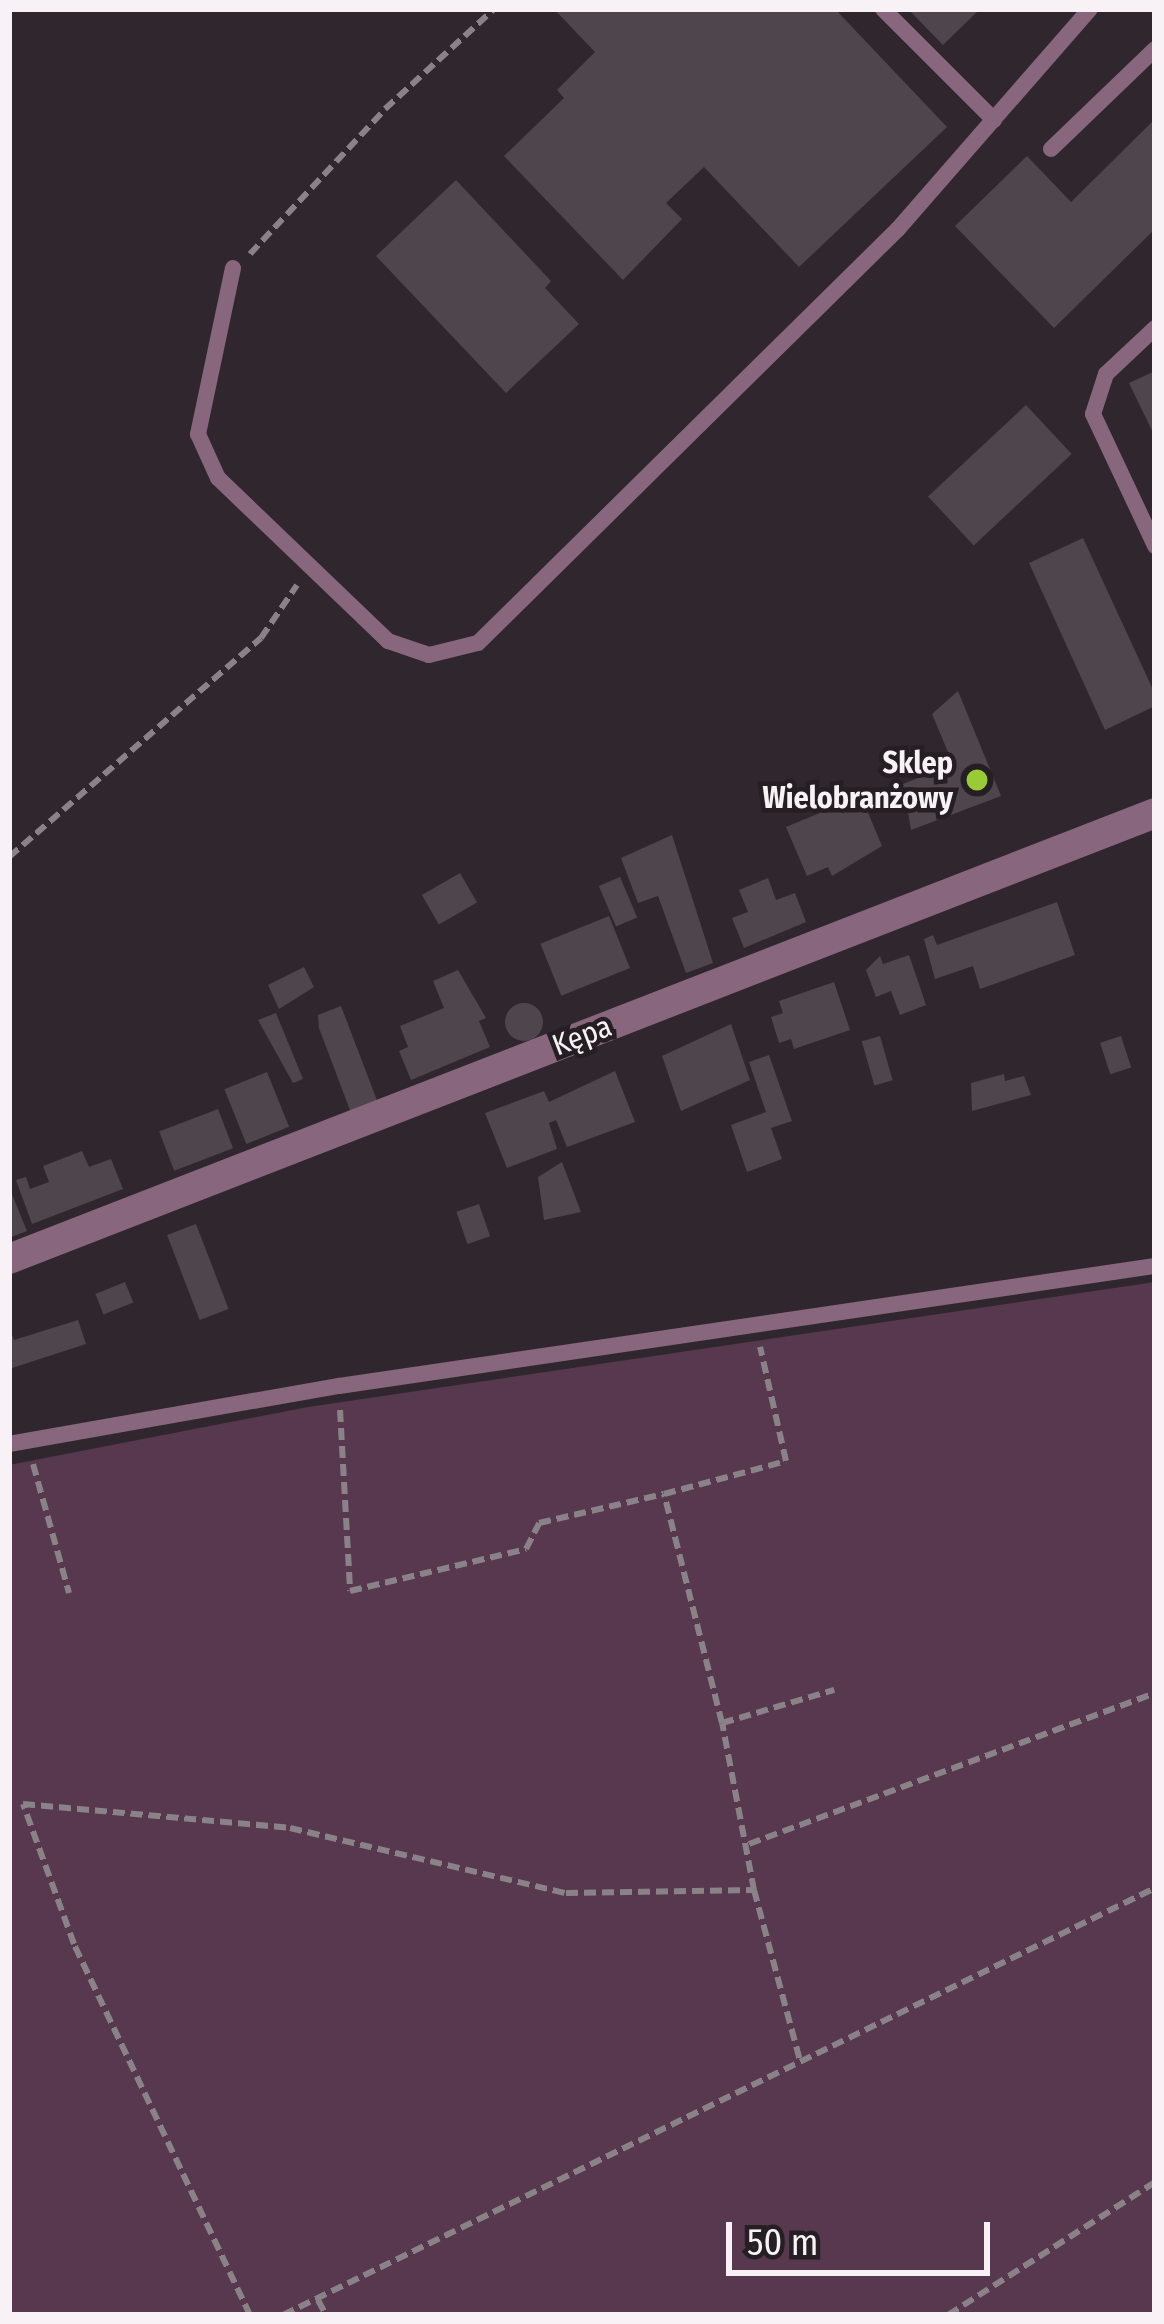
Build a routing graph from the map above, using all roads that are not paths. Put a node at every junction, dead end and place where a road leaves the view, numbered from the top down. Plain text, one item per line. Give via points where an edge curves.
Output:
1 (883, 9) edge
2 (1090, 9) edge
3 (1155, 49) edge
4 (994, 120) junction
5 (1051, 149) dead end
6 (233, 268) road end
7 (1155, 328) edge
8 (1155, 546) edge
9 (1155, 813) edge
10 (9, 1259) edge
11 (1155, 1266) edge
12 (18, 1443) edge

1 - 4 lane
2 - 4 lane
3 - 5 lane
4 - 6 lane via 898,229 478,643 430,655 388,641 218,478 198,434
7 - 8 lane via 1106,374 1093,414
9 - 10 street, Kępa
11 - 12 lane via 339,1386

